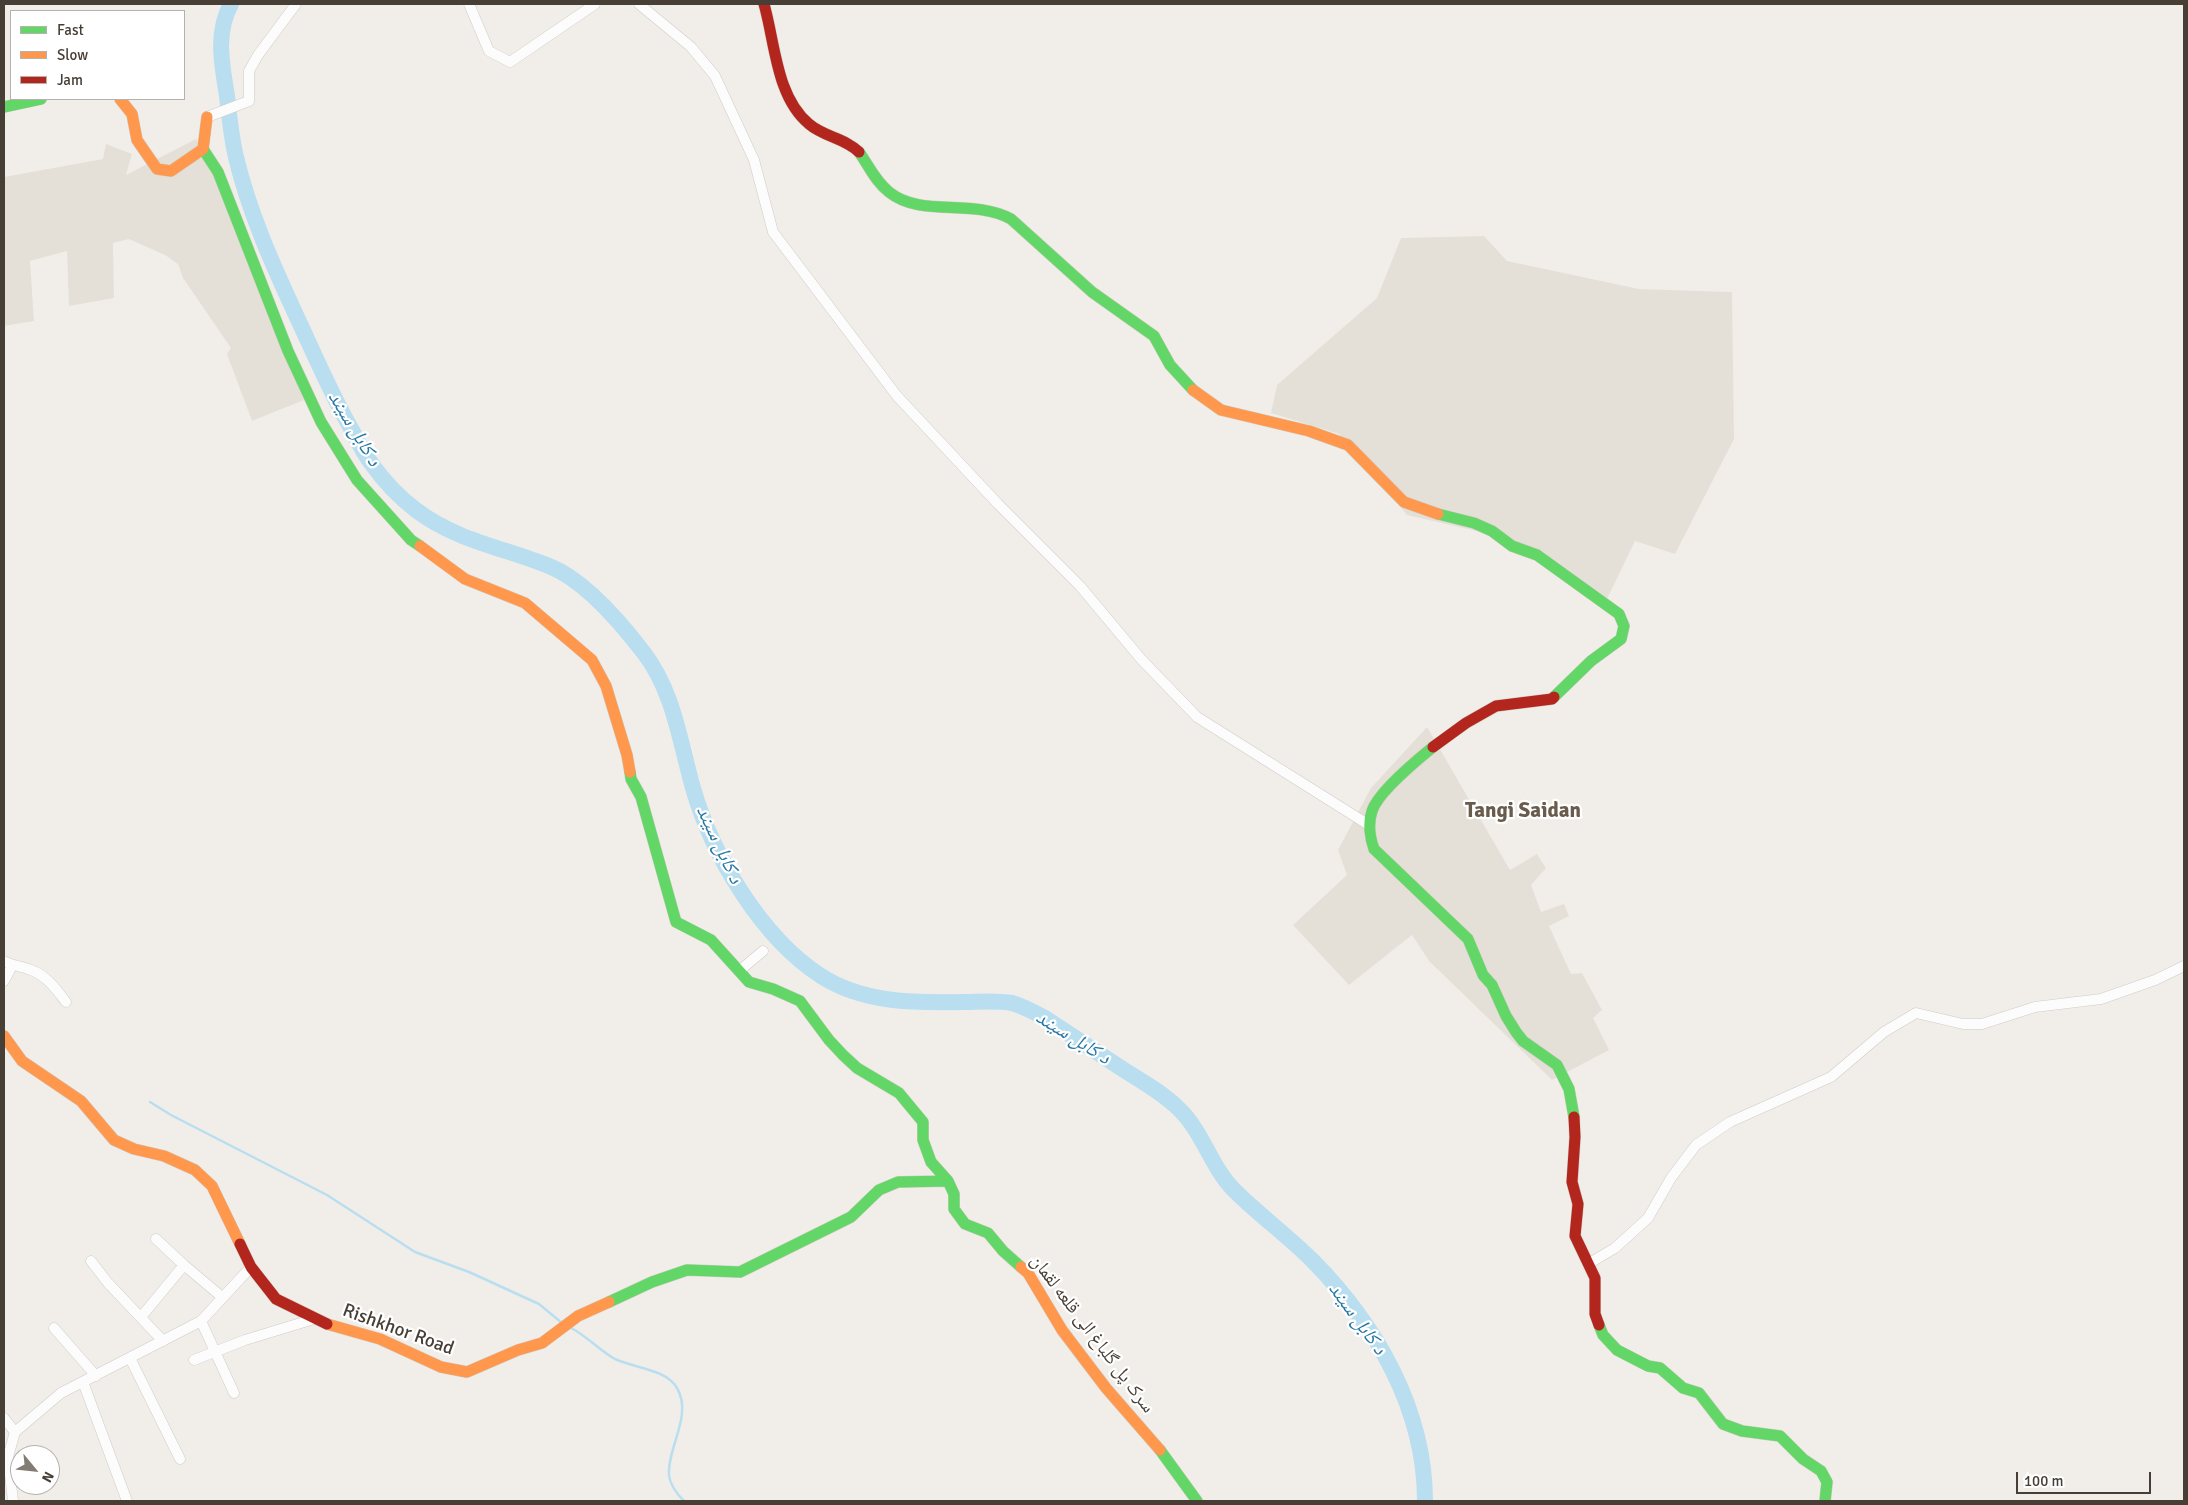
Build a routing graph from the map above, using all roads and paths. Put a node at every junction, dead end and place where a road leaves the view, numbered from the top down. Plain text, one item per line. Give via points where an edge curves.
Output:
1 (296, 4) edge
2 (469, 4) edge
3 (595, 4) edge
4 (638, 4) edge
5 (764, 4) edge
6 (37, 100) edge
7 (121, 100) edge
8 (4, 107) edge
9 (207, 117) joint
10 (203, 149) junction
11 (1369, 825) junction
12 (763, 951) dead end
13 (8, 963) edge
14 (2184, 966) edge
15 (739, 971) junction
16 (4, 981) edge
17 (66, 1002) dead end
18 (4, 1036) edge
19 (948, 1181) junction
20 (156, 1239) dead end
21 (91, 1261) dead end
22 (1588, 1264) junction
23 (184, 1265) junction
24 (251, 1267) junction
25 (222, 1297) junction
26 (140, 1317) junction
27 (314, 1319) junction
28 (200, 1321) junction
29 (54, 1328) dead end
30 (163, 1341) junction
31 (214, 1350) junction
32 (130, 1358) junction
33 (194, 1360) dead end
34 (96, 1376) junction
35 (83, 1382) junction
36 (234, 1392) dead end
37 (4, 1418) edge
38 (15, 1432) junction
39 (6, 1459) edge
40 (180, 1459) dead end
41 (13, 1501) edge
42 (127, 1501) edge
43 (1197, 1501) edge
44 (1824, 1501) edge

1 - 9 street via 249,71 248,100
2 - 3 street via 489,51 510,62
4 - 11 street via 691,47 715,76 754,160 773,232 897,396 1080,586 1141,659 1197,717
5 - 11 street via 779,66 798,113 817,130 839,138 857,150 894,197 914,204 994,211 1010,218 1050,250 1093,292 1154,336 1170,365 1209,403 1221,410 1309,431 1348,445 1404,502 1474,523 1492,532 1512,546 1537,556 1619,614 1624,626 1620,639 1591,661 1552,699 1496,706 1466,723 1407,768 1379,800
6 - 8 street
7 - 10 street via 132,114 137,140 157,169 171,171
9 - 10 street
10 - 15 street, سرک پل گلباغ الی قلعه لقمان via 218,172 288,351 321,422 357,480 410,540 465,579 525,603 592,660 606,686 676,922 710,940
11 - 22 street via 1374,849 1468,939 1483,975 1492,985 1516,1032 1523,1042 1557,1065 1569,1089 1575,1129 1572,1182 1578,1219 1575,1236
12 - 15 street
13 - 16 street
13 - 17 street via 31,970 51,982
14 - 22 street via 2155,980 2101,998 2035,1007 1982,1024 1963,1024 1916,1014 1884,1032 1831,1077 1730,1122 1696,1145 1671,1178 1648,1218 1615,1248
15 - 19 street, سرک پل گلباغ الی قلعه لقمان via 749,982 800,1001 843,1055 857,1068 899,1093 923,1122 923,1140 931,1162
18 - 24 street, Rishkhor Road via 22,1061 82,1101 114,1140 195,1170 212,1186
19 - 27 street, Rishkhor Road via 898,1182 885,1187 851,1217 740,1272 687,1270 652,1282 578,1316 542,1343 467,1372 441,1367 380,1339
19 - 43 street, سرک پل گلباغ الی قلعه لقمان via 954,1194 954,1209 966,1224 988,1233 1028,1274 1062,1330 1106,1388 1159,1448
20 - 23 street
21 - 26 street
22 - 44 street via 1595,1278 1595,1314 1603,1335 1617,1350 1648,1366 1660,1368 1683,1388 1699,1393 1723,1424 1742,1431 1780,1436 1803,1459 1821,1471 1827,1482
23 - 25 street
23 - 26 street
24 - 25 street
24 - 27 street, Rishkhor Road via 276,1298
25 - 28 street
26 - 30 street
27 - 31 street
28 - 30 street
28 - 31 street
29 - 34 street
30 - 32 street
31 - 33 street
31 - 36 street
32 - 34 street
32 - 40 street
34 - 35 street
35 - 38 street via 61,1393
35 - 42 street
37 - 38 street
38 - 39 street
39 - 41 street

